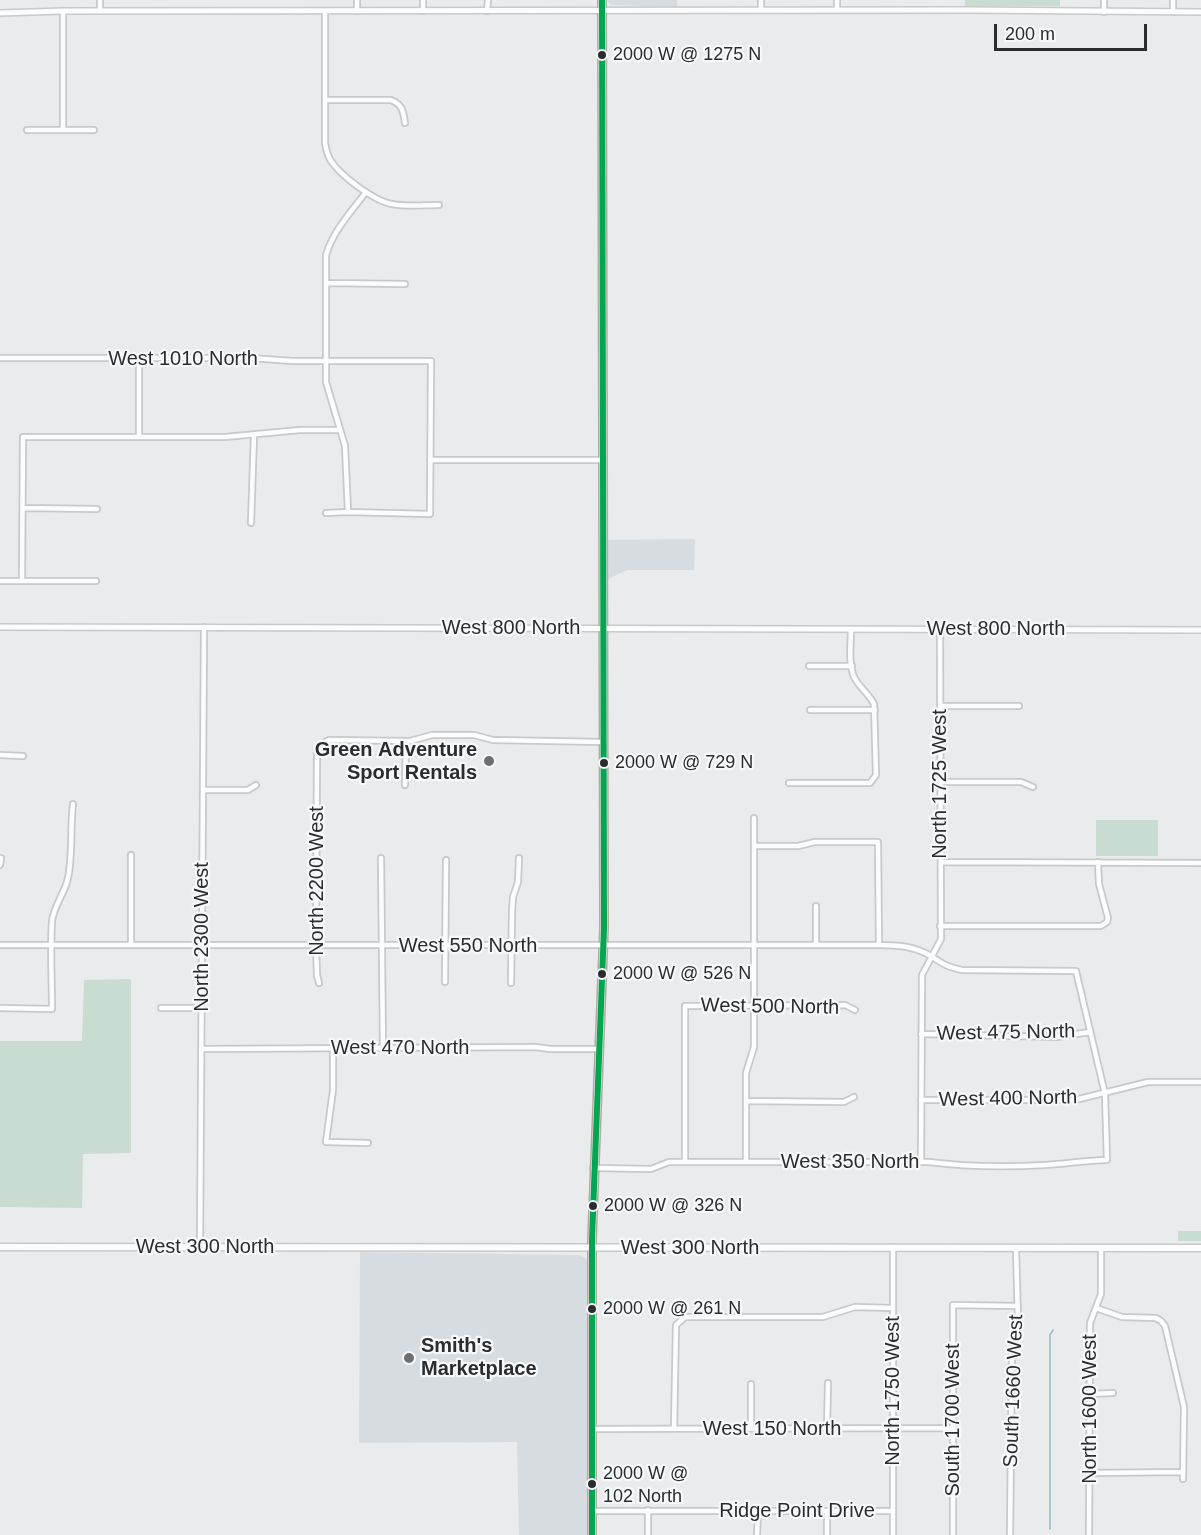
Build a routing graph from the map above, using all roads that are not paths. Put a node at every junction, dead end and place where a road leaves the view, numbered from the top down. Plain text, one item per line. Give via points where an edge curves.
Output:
1 (100, 0) edge
2 (357, 0) edge
3 (423, 0) edge
4 (488, 0) edge
5 (602, 0) edge
6 (761, 0) edge
7 (837, 0) edge
8 (1104, 0) edge
9 (1173, 0) edge
10 (602, 10) junction
11 (761, 10) junction
12 (837, 10) junction
13 (63, 11) junction
14 (100, 11) junction
15 (325, 11) junction
16 (357, 11) junction
17 (423, 11) junction
18 (488, 11) junction
19 (1104, 12) junction
20 (1173, 12) junction
21 (1201, 12) edge
22 (0, 13) edge
23 (325, 100) junction
24 (405, 123) dead end
25 (27, 129) dead end
26 (63, 130) junction
27 (94, 130) dead end
28 (366, 192) junction
29 (439, 205) dead end
30 (326, 283) junction
31 (405, 284) dead end
32 (0, 358) edge
33 (139, 358) junction
34 (325, 361) junction
35 (340, 430) junction
36 (254, 435) junction
37 (139, 436) junction
38 (430, 460) junction
39 (604, 460) junction
40 (22, 508) junction
41 (97, 509) dead end
42 (348, 512) junction
43 (326, 513) dead end
44 (251, 523) dead end
45 (0, 581) edge
46 (22, 581) junction
47 (96, 581) dead end
48 (0, 627) edge
49 (204, 627) junction
50 (604, 628) junction
51 (851, 629) junction
52 (940, 629) junction
53 (1201, 630) edge
54 (809, 666) dead end
55 (852, 666) junction
56 (940, 706) junction
57 (1018, 706) dead end
58 (810, 710) dead end
59 (875, 710) junction
60 (406, 741) junction
61 (603, 742) junction
62 (0, 755) edge
63 (23, 756) dead end
64 (940, 782) junction
65 (789, 783) dead end
66 (256, 785) dead end
67 (405, 785) dead end
68 (1033, 787) dead end
69 (203, 790) junction
70 (73, 804) dead end
71 (754, 818) dead end
72 (754, 846) junction
73 (130, 855) dead end
74 (1, 858) edge
75 (381, 858) dead end
76 (519, 858) dead end
77 (446, 860) dead end
78 (940, 862) junction
79 (1098, 862) junction
80 (1201, 863) edge
81 (0, 865) edge
82 (816, 906) dead end
83 (940, 926) junction
84 (0, 945) edge
85 (131, 945) junction
86 (603, 945) junction
87 (754, 945) junction
88 (816, 945) junction
89 (879, 945) junction
90 (52, 946) junction
91 (203, 946) junction
92 (316, 946) junction
93 (381, 946) junction
94 (445, 946) junction
95 (511, 946) junction
96 (933, 957) junction
97 (445, 982) dead end
98 (319, 983) dead end
99 (511, 983) dead end
100 (754, 1006) junction
101 (0, 1008) edge
102 (161, 1008) dead end
103 (201, 1008) junction
104 (855, 1010) dead end
105 (1090, 1032) junction
106 (921, 1034) junction
107 (333, 1048) junction
108 (383, 1048) junction
109 (201, 1049) junction
110 (598, 1049) junction
111 (1201, 1082) edge
112 (1105, 1094) junction
113 (854, 1097) dead end
114 (921, 1100) junction
115 (746, 1101) junction
116 (368, 1143) dead end
117 (686, 1162) junction
118 (746, 1162) junction
119 (921, 1162) junction
120 (593, 1168) junction
121 (200, 1246) junction
122 (0, 1247) edge
123 (892, 1247) junction
124 (592, 1248) junction
125 (1016, 1248) junction
126 (1101, 1248) junction
127 (1201, 1248) edge
128 (1018, 1306) junction
129 (892, 1308) junction
130 (1096, 1308) junction
131 (828, 1383) dead end
132 (751, 1384) dead end
133 (1113, 1393) dead end
134 (1090, 1394) junction
135 (892, 1428) junction
136 (953, 1428) junction
137 (592, 1429) junction
138 (674, 1429) junction
139 (751, 1429) junction
140 (827, 1429) junction
141 (1183, 1472) junction
142 (1089, 1473) junction
143 (1183, 1479) dead end
144 (648, 1510) junction
145 (592, 1511) junction
146 (758, 1511) junction
147 (827, 1511) junction
148 (892, 1511) junction
149 (592, 1535) edge
150 (648, 1535) edge
151 (757, 1535) edge
152 (827, 1535) edge
153 (892, 1535) edge
154 (953, 1535) edge
155 (1011, 1535) edge
156 (1089, 1535) edge

1 - 14 street
2 - 16 street
3 - 17 street
4 - 18 street
5 - 10 main road
6 - 11 street
7 - 12 street
8 - 19 street
9 - 20 street
10 - 11 street
10 - 18 street
10 - 39 main road
11 - 12 street
12 - 19 street
13 - 14 street
13 - 22 street
13 - 26 street
14 - 15 street
15 - 16 street
15 - 23 street
16 - 17 street
17 - 18 street
19 - 20 street
20 - 21 street
23 - 24 street via 391,100 403,109
23 - 28 street via 328,156
25 - 26 street
26 - 27 street
28 - 29 street via 392,204
28 - 30 street via 329,244
30 - 31 street
30 - 34 street
32 - 33 street, West 1010 North
33 - 34 street, West 1010 North
33 - 37 street
34 - 35 street via 326,382
34 - 38 street, West 1010 North via 431,361
35 - 36 street
35 - 42 street via 347,459
36 - 37 street
36 - 44 street
37 - 40 street via 23,437
38 - 39 street
38 - 42 street via 430,514
39 - 50 main road
40 - 41 street
40 - 46 street
42 - 43 street
45 - 46 street
46 - 47 street
48 - 49 street, West 800 North
49 - 50 street, West 800 North
49 - 69 street, North 2300 West
50 - 51 street, West 800 North
50 - 61 main road
51 - 52 street, West 800 North
51 - 55 street
52 - 53 street, West 800 North
52 - 56 street, North 1725 West
54 - 55 street
55 - 59 street
56 - 57 street
56 - 64 street, North 1725 West
58 - 59 street
59 - 65 street via 874,780
60 - 61 street via 432,735 474,735 493,740
60 - 67 street
60 - 92 street, North 2200 West via 329,740 321,744 317,753
61 - 86 main road
62 - 63 street
64 - 68 street via 1021,782
64 - 78 street, North 1725 West
66 - 69 street via 248,790
69 - 91 street, North 2300 West
70 - 90 street via 70,868 52,920
71 - 72 street
72 - 87 street
72 - 89 street via 878,842
73 - 85 street
74 - 81 street
75 - 93 street
76 - 95 street
77 - 94 street
78 - 79 street
78 - 83 street, North 1725 West
79 - 80 street
79 - 83 street via 1108,918 1101,926
82 - 88 street
83 - 96 street, North 1725 West via 941,939
84 - 90 street, West 550 North
85 - 90 street, West 550 North
85 - 91 street, West 550 North
86 - 87 street, West 550 North
86 - 95 street, West 550 North
86 - 110 main road
87 - 88 street, West 550 North
87 - 100 street
88 - 89 street, West 550 North
89 - 96 street, West 550 North via 903,945
90 - 101 street via 52,1009
91 - 92 street, West 550 North
91 - 103 street, North 2300 West
92 - 93 street, West 550 North
92 - 98 street, North 2200 West
93 - 94 street, West 550 North
93 - 108 street
94 - 95 street, West 550 North
94 - 97 street
95 - 99 street
96 - 105 street, West 550 North via 962,970 1076,971
96 - 106 street via 922,975
100 - 104 street, West 500 North via 845,1005
100 - 115 street via 754,1047 746,1073
100 - 117 street, West 500 North via 685,1006
102 - 103 street
103 - 109 street, North 2300 West
105 - 106 street, West 475 North via 1057,1037
105 - 112 street
106 - 114 street
107 - 108 street, West 470 North
107 - 109 street, West 470 North
107 - 116 street via 333,1090 326,1142
108 - 110 street, West 470 North
109 - 121 street, North 2300 West
110 - 120 main road
111 - 112 street, West 400 North via 1148,1082
112 - 114 street, West 400 North via 1075,1100
112 - 119 street, West 350 North via 1107,1160 1047,1165
113 - 115 street via 844,1102
114 - 119 street
115 - 118 street
117 - 118 street, West 350 North
117 - 120 street, West 350 North via 669,1162 651,1169
118 - 119 street, West 350 North
120 - 124 main road
121 - 122 main road, West 300 North
121 - 124 main road, West 300 North
123 - 124 main road, West 300 North
123 - 125 main road, West 300 North
123 - 129 street, North 1750 West
124 - 137 main road
125 - 126 main road, West 300 North
125 - 128 street, South 1660 West
126 - 127 main road, West 300 North
126 - 130 street, North 1600 West via 1101,1294
128 - 136 street, South 1700 West via 953,1305
128 - 155 street, South 1660 West via 1012,1352
129 - 135 street, North 1750 West
129 - 138 street via 855,1307 823,1317 685,1317 676,1325
130 - 134 street, North 1600 West via 1090,1323
130 - 141 street via 1122,1317 1156,1318 1165,1326 1184,1407
131 - 140 street
132 - 139 street
133 - 134 street
134 - 142 street, North 1600 West
135 - 136 street, West 150 North
135 - 140 street, West 150 North
135 - 148 street, North 1750 West
136 - 154 street, South 1700 West
137 - 138 street, West 150 North
137 - 145 main road
138 - 139 street, West 150 North
139 - 140 street, West 150 North
141 - 142 street
141 - 143 street
142 - 156 street, North 1600 West
144 - 145 street, Ridge Point Drive
144 - 146 street, Ridge Point Drive
144 - 150 street
145 - 149 main road
146 - 147 street, Ridge Point Drive
146 - 151 street
147 - 148 street, Ridge Point Drive
147 - 152 street
148 - 153 street, North 1750 West

